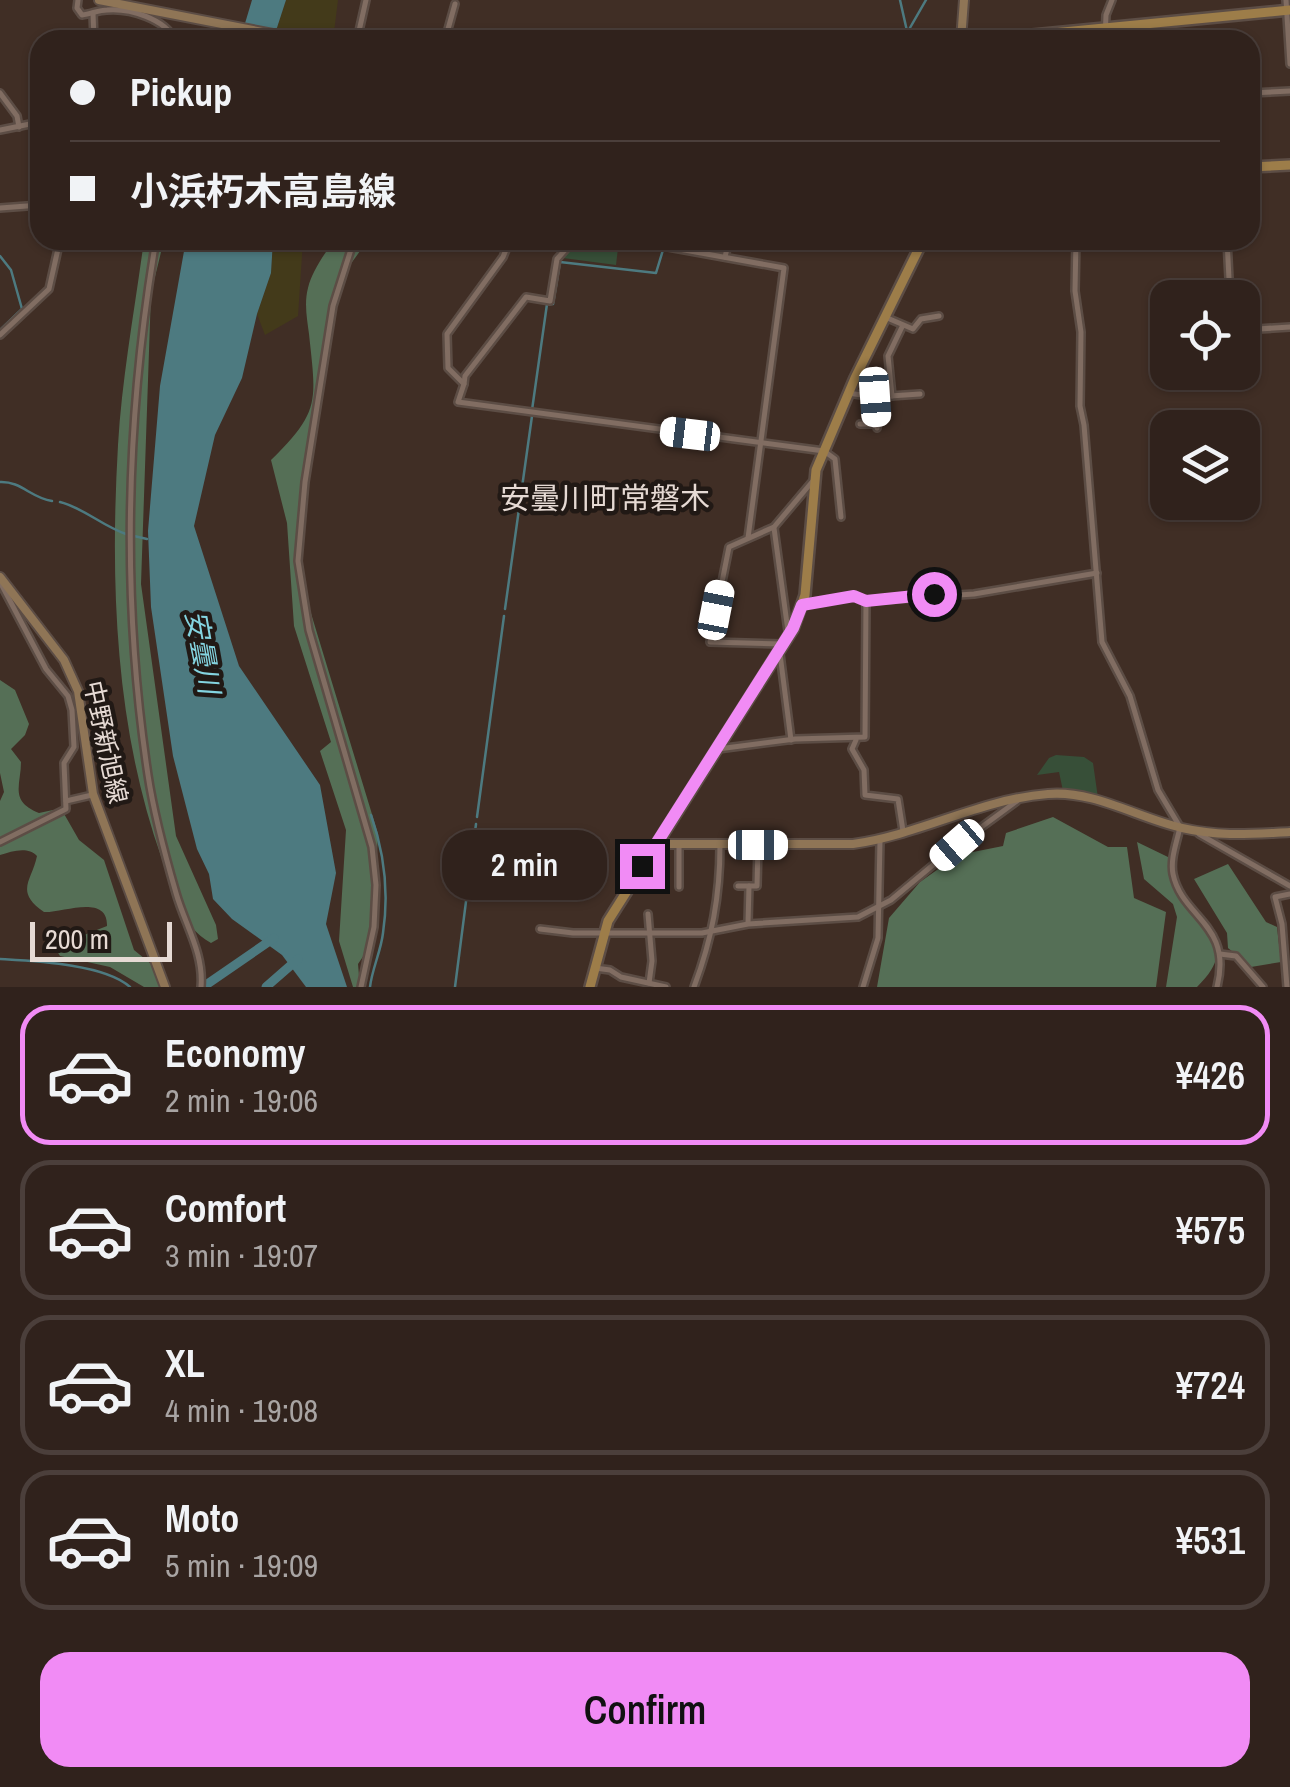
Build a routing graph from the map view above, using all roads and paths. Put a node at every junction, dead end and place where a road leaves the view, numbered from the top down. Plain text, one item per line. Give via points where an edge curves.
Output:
1 (78, 0) edge
2 (99, 0) edge
3 (366, 0) edge
4 (964, 0) edge
5 (1112, 0) edge
6 (455, 4) dead end
7 (1287, 7) edge
8 (93, 14) junction
9 (94, 30) edge
10 (170, 30) edge
11 (253, 30) edge
12 (358, 30) edge
13 (448, 30) edge
14 (962, 30) edge
15 (1105, 30) edge
16 (1131, 30) edge
17 (1290, 64) edge
18 (1290, 91) edge
19 (1260, 92) edge
20 (0, 93) edge
21 (30, 124) edge
22 (19, 127) junction
23 (0, 130) edge
24 (1290, 165) edge
25 (1260, 166) edge
26 (30, 206) edge
27 (0, 208) edge
28 (58, 250) edge
29 (154, 250) edge
30 (351, 250) edge
31 (506, 250) edge
32 (565, 250) edge
33 (686, 250) edge
34 (727, 250) edge
35 (918, 250) edge
36 (1076, 250) edge
37 (1228, 250) edge
38 (725, 257) junction
39 (1229, 280) edge
40 (940, 316) dead end
41 (885, 317) junction
42 (1290, 326) edge
43 (902, 328) junction
44 (1260, 328) edge
45 (0, 335) edge
46 (464, 384) junction
47 (848, 392) junction
48 (920, 394) dead end
49 (892, 396) junction
50 (875, 397) junction
51 (860, 424) dead end
52 (760, 443) junction
53 (824, 451) junction
54 (814, 480) junction
55 (842, 517) dead end
56 (774, 527) junction
57 (748, 538) junction
58 (1097, 573) junction
59 (0, 580) edge
60 (866, 601) junction
61 (802, 605) junction
62 (789, 634) junction
63 (781, 647) junction
64 (78, 691) junction
65 (68, 696) junction
66 (858, 738) junction
67 (790, 740) junction
68 (718, 749) junction
69 (94, 794) junction
70 (1019, 799) junction
71 (66, 802) junction
72 (1180, 827) junction
73 (1192, 829) junction
74 (903, 831) junction
75 (1290, 832) edge
76 (880, 840) junction
77 (0, 842) edge
78 (657, 844) junction
79 (679, 844) junction
80 (720, 845) junction
81 (758, 845) junction
82 (678, 886) dead end
83 (738, 886) dead end
84 (749, 886) junction
85 (1290, 886) edge
86 (1290, 894) edge
87 (879, 908) junction
88 (648, 914) dead end
89 (748, 924) junction
90 (540, 930) dead end
91 (649, 932) junction
92 (713, 932) junction
93 (604, 933) junction
94 (1220, 954) junction
95 (1287, 956) edge
96 (596, 968) junction
97 (648, 982) junction
98 (165, 987) edge
99 (202, 987) edge
100 (361, 987) edge
101 (590, 987) edge
102 (666, 987) edge
103 (694, 987) edge
104 (863, 987) edge
105 (1217, 987) edge
106 (1263, 987) edge
107 (1287, 987) edge

1 - 8 street via 78,12
2 - 11 main road
3 - 12 street
4 - 14 main road
5 - 15 street
6 - 13 street
7 - 16 main road
7 - 17 street
8 - 9 street
8 - 10 street via 115,10
18 - 19 street
20 - 22 street
21 - 22 street
22 - 23 street
24 - 25 main road
26 - 27 street
28 - 45 street via 49,289
29 - 99 street via 131,459 135,646 149,780 177,896 201,960
30 - 100 street via 332,306 298,561 309,630 372,847 374,927
31 - 46 street via 448,334 448,368
32 - 46 street via 556,259 550,302 526,297
33 - 38 street
34 - 38 street
35 - 41 main road
36 - 58 street via 1080,406
37 - 39 street
38 - 52 street via 784,268
40 - 43 street
41 - 43 street
41 - 47 main road
42 - 44 street
43 - 49 street via 888,356
46 - 52 street via 458,402 464,404
47 - 50 street
47 - 53 main road
48 - 49 street
49 - 50 street
50 - 51 street via 877,426
52 - 53 street
52 - 57 street
53 - 54 main road
53 - 55 street via 835,460
54 - 56 street
54 - 61 main road
56 - 57 street
56 - 62 street
57 - 63 street via 729,547 710,642
58 - 60 street via 974,594
58 - 72 street via 1102,642 1130,696 1158,790
59 - 64 main road, 中野新旭線 via 64,660
59 - 65 street via 46,669
60 - 61 street via 854,596
60 - 66 street via 865,737
61 - 62 main road
62 - 63 main road
63 - 67 street
63 - 68 main road
64 - 65 street
64 - 69 main road, 中野新旭線
65 - 71 street via 74,748 64,763
66 - 67 street
66 - 74 street via 852,749 864,770 865,795 898,799
67 - 68 street
68 - 78 main road
69 - 71 street
69 - 98 main road, 中野新旭線
70 - 72 main road via 1089,798
70 - 74 main road
70 - 87 street
71 - 77 street via 62,814
72 - 73 main road
72 - 94 street via 1172,873
73 - 75 main road via 1220,836
73 - 85 street
74 - 76 main road
76 - 81 main road
76 - 87 street
78 - 79 main road
78 - 93 main road
79 - 80 main road
79 - 82 street
80 - 81 main road
80 - 92 street
81 - 84 street via 756,886
83 - 84 street
84 - 89 street
86 - 95 street via 1275,897
87 - 89 street via 858,916
87 - 104 street
88 - 91 street
89 - 92 street
90 - 93 street
91 - 92 street
91 - 93 street
91 - 97 street
92 - 103 street
93 - 96 main road
94 - 105 street
94 - 106 street via 1236,956
95 - 107 street
96 - 97 street
96 - 101 main road
97 - 102 street

